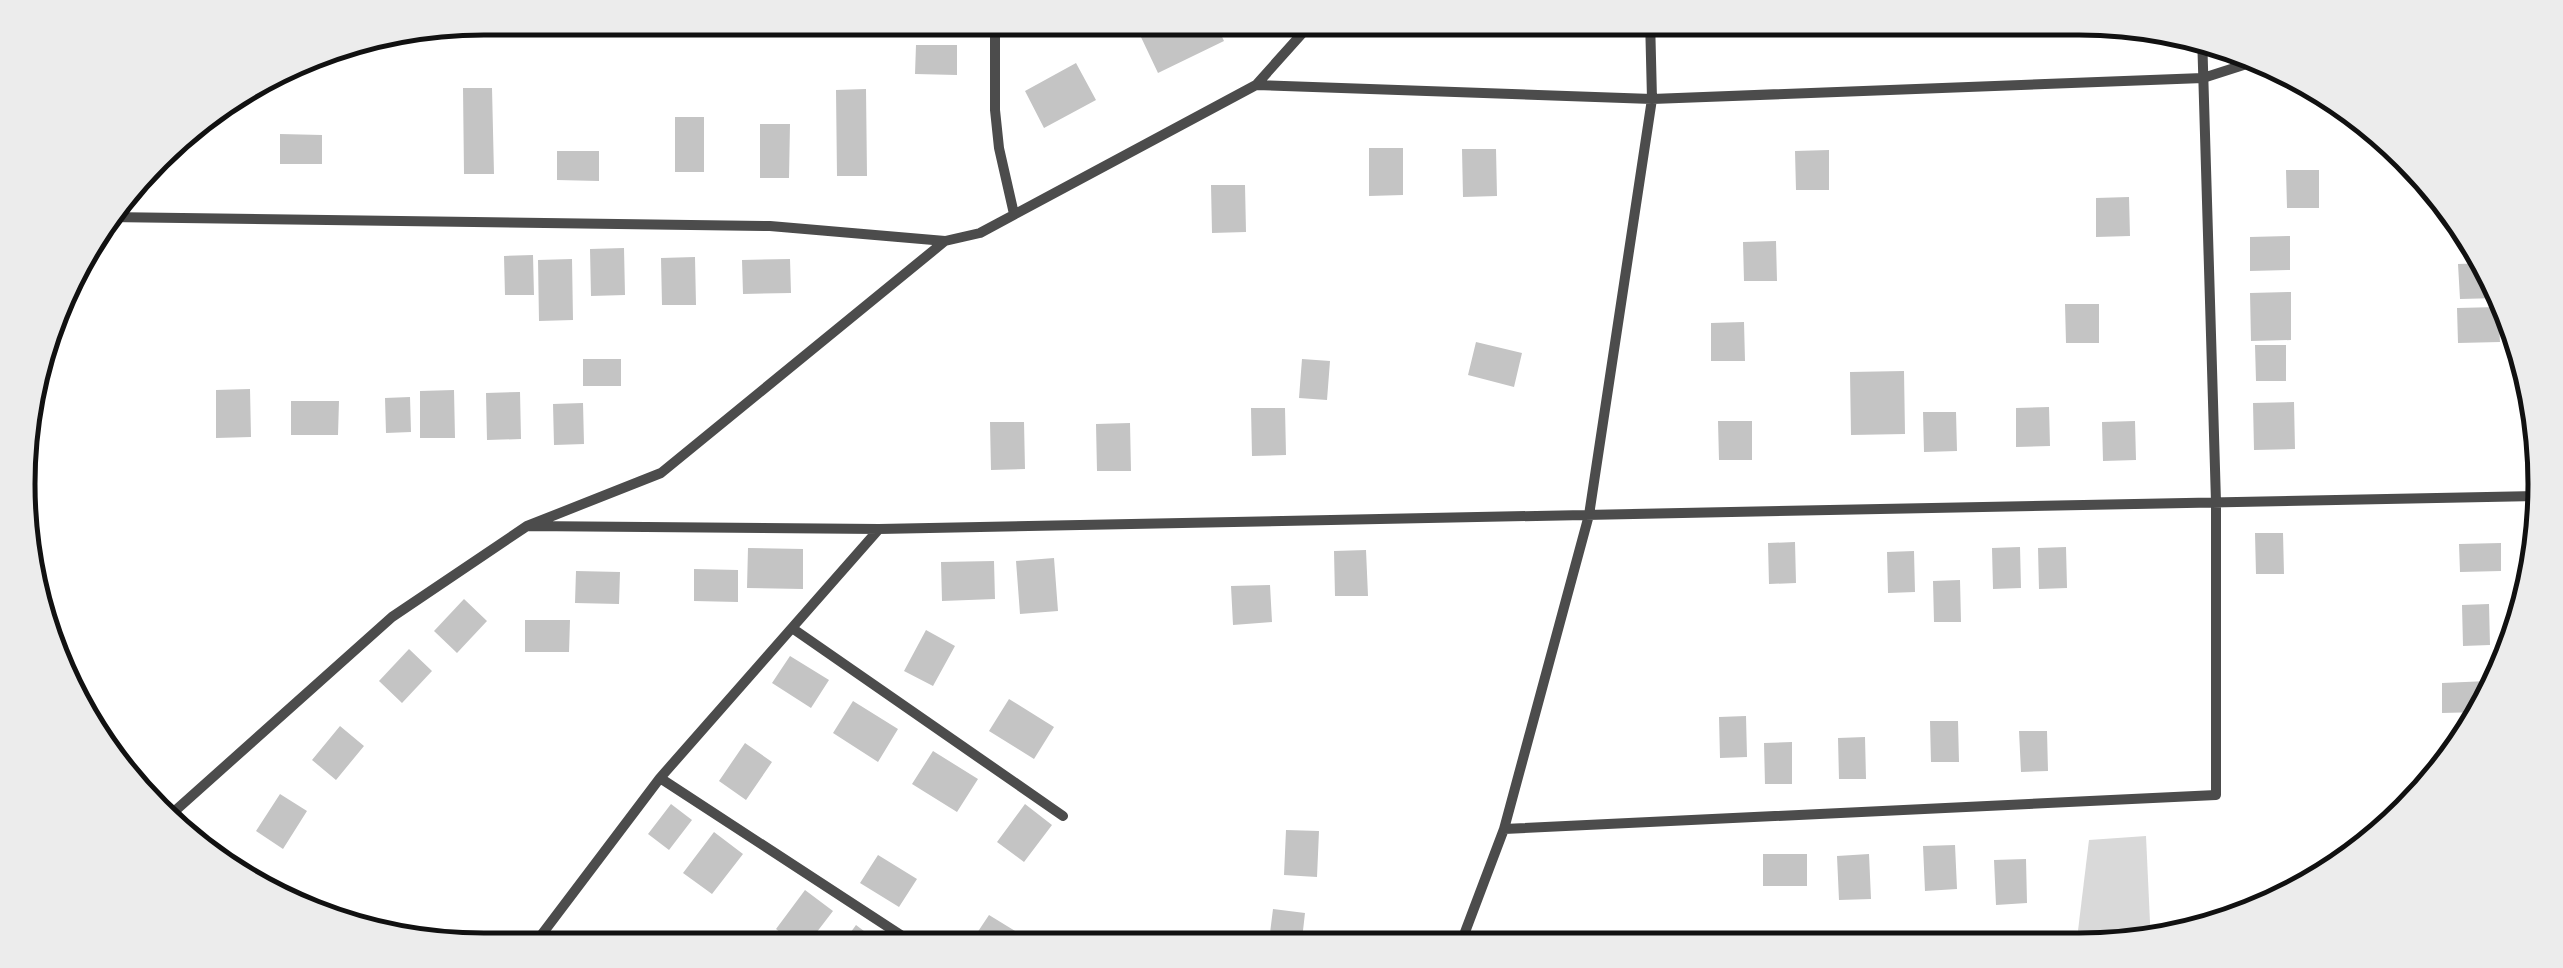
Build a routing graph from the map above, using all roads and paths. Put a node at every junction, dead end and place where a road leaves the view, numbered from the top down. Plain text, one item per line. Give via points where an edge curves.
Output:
1 (995, 35) edge
2 (1301, 35) edge
3 (1650, 35) edge
4 (2202, 52) edge
5 (2242, 66) edge
6 (2203, 78) junction
7 (1256, 85) junction
8 (1652, 99) junction
9 (1014, 214) junction
10 (124, 216) edge
11 (944, 240) junction
12 (2528, 496) edge
13 (2216, 502) junction
14 (1589, 515) junction
15 (527, 526) junction
16 (879, 529) junction
17 (792, 628) junction
18 (660, 778) junction
19 (176, 810) edge
20 (1063, 816) dead end
21 (1504, 829) junction
22 (543, 933) edge
23 (896, 933) edge
24 (1465, 933) edge

1 - 9 street via 999,148
2 - 7 street
3 - 8 street
4 - 6 street
5 - 6 street
6 - 8 street
6 - 13 street
7 - 8 street
7 - 9 street
8 - 14 street
9 - 11 street via 980,233
10 - 11 street via 770,226
11 - 15 street via 661,472
12 - 13 street
13 - 14 street
13 - 21 street via 2216,795
14 - 16 street
14 - 21 street
15 - 16 street
15 - 19 street via 392,616
16 - 17 street
17 - 18 street
17 - 20 street
18 - 22 street
18 - 23 street
21 - 24 street

